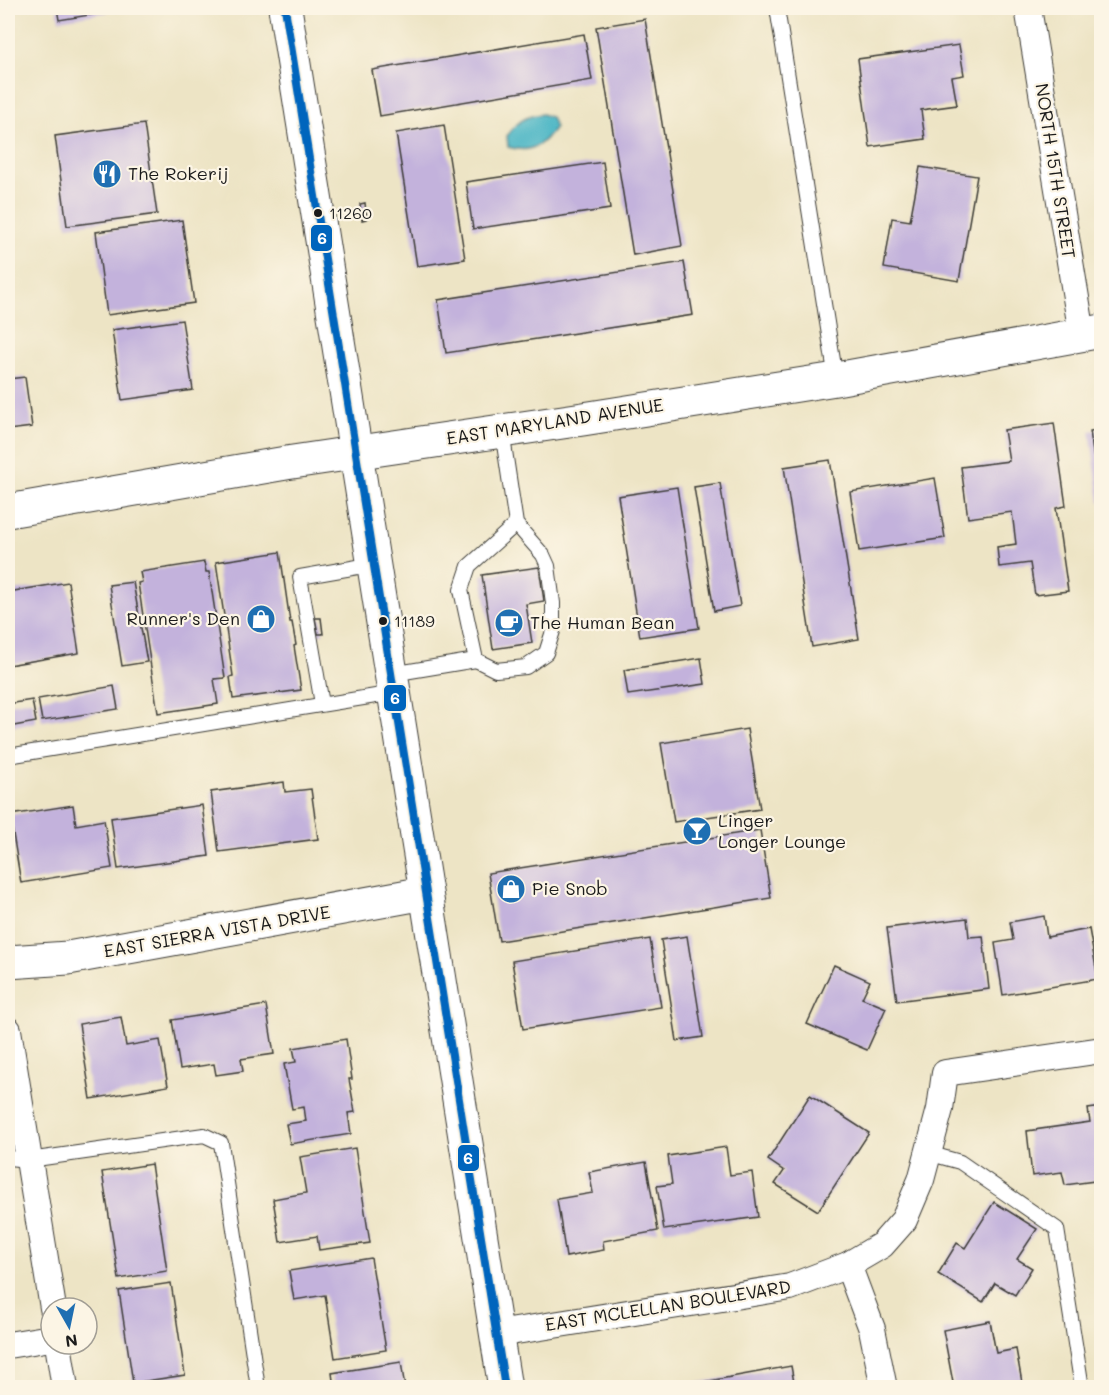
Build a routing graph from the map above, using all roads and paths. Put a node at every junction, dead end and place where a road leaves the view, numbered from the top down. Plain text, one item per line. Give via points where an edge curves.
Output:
1 (285, 8) edge
2 (777, 8) edge
3 (1028, 8) edge
4 (1092, 333) edge
5 (836, 379) junction
6 (502, 430) junction
7 (357, 452) junction
8 (8, 511) edge
9 (516, 524) junction
10 (375, 564) junction
11 (476, 660) junction
12 (394, 683) junction
13 (322, 704) junction
14 (8, 756) edge
15 (425, 893) junction
16 (8, 962) edge
17 (8, 1030) edge
18 (1101, 1050) edge
19 (928, 1153) junction
20 (18, 1159) edge
21 (848, 1265) junction
22 (49, 1296) edge
23 (497, 1334) junction
24 (39, 1340) edge
25 (8, 1345) edge
26 (60, 1356) edge
27 (65, 1388) edge
28 (258, 1388) edge
29 (505, 1388) edge
30 (884, 1388) edge
31 (1082, 1388) edge

1 - 7 street
2 - 5 lane
3 - 4 street, NORTH 15TH STREET
4 - 5 street, EAST MARYLAND AVENUE
5 - 6 street, EAST MARYLAND AVENUE
6 - 7 street, EAST MARYLAND AVENUE
6 - 9 lane
7 - 8 street, EAST MARYLAND AVENUE
7 - 10 street
9 - 11 lane via 469,566 461,590
9 - 11 lane via 548,566 553,631 546,653 526,667 496,670
10 - 12 street
10 - 13 lane via 300,577
11 - 12 lane
12 - 13 lane
12 - 15 street
13 - 14 lane
15 - 16 street, EAST SIERRA VISTA DRIVE via 68,958
15 - 23 street
17 - 20 street
18 - 19 street, EAST MCLELLAN BOULEVARD via 945,1073
19 - 21 street, EAST MCLELLAN BOULEVARD via 904,1220 882,1245
19 - 31 lane via 960,1162 1057,1229
20 - 22 street
20 - 28 lane via 204,1135 221,1143
21 - 23 street, EAST MCLELLAN BOULEVARD via 789,1287
21 - 30 street via 872,1329
23 - 29 street
24 - 25 street
26 - 27 street

